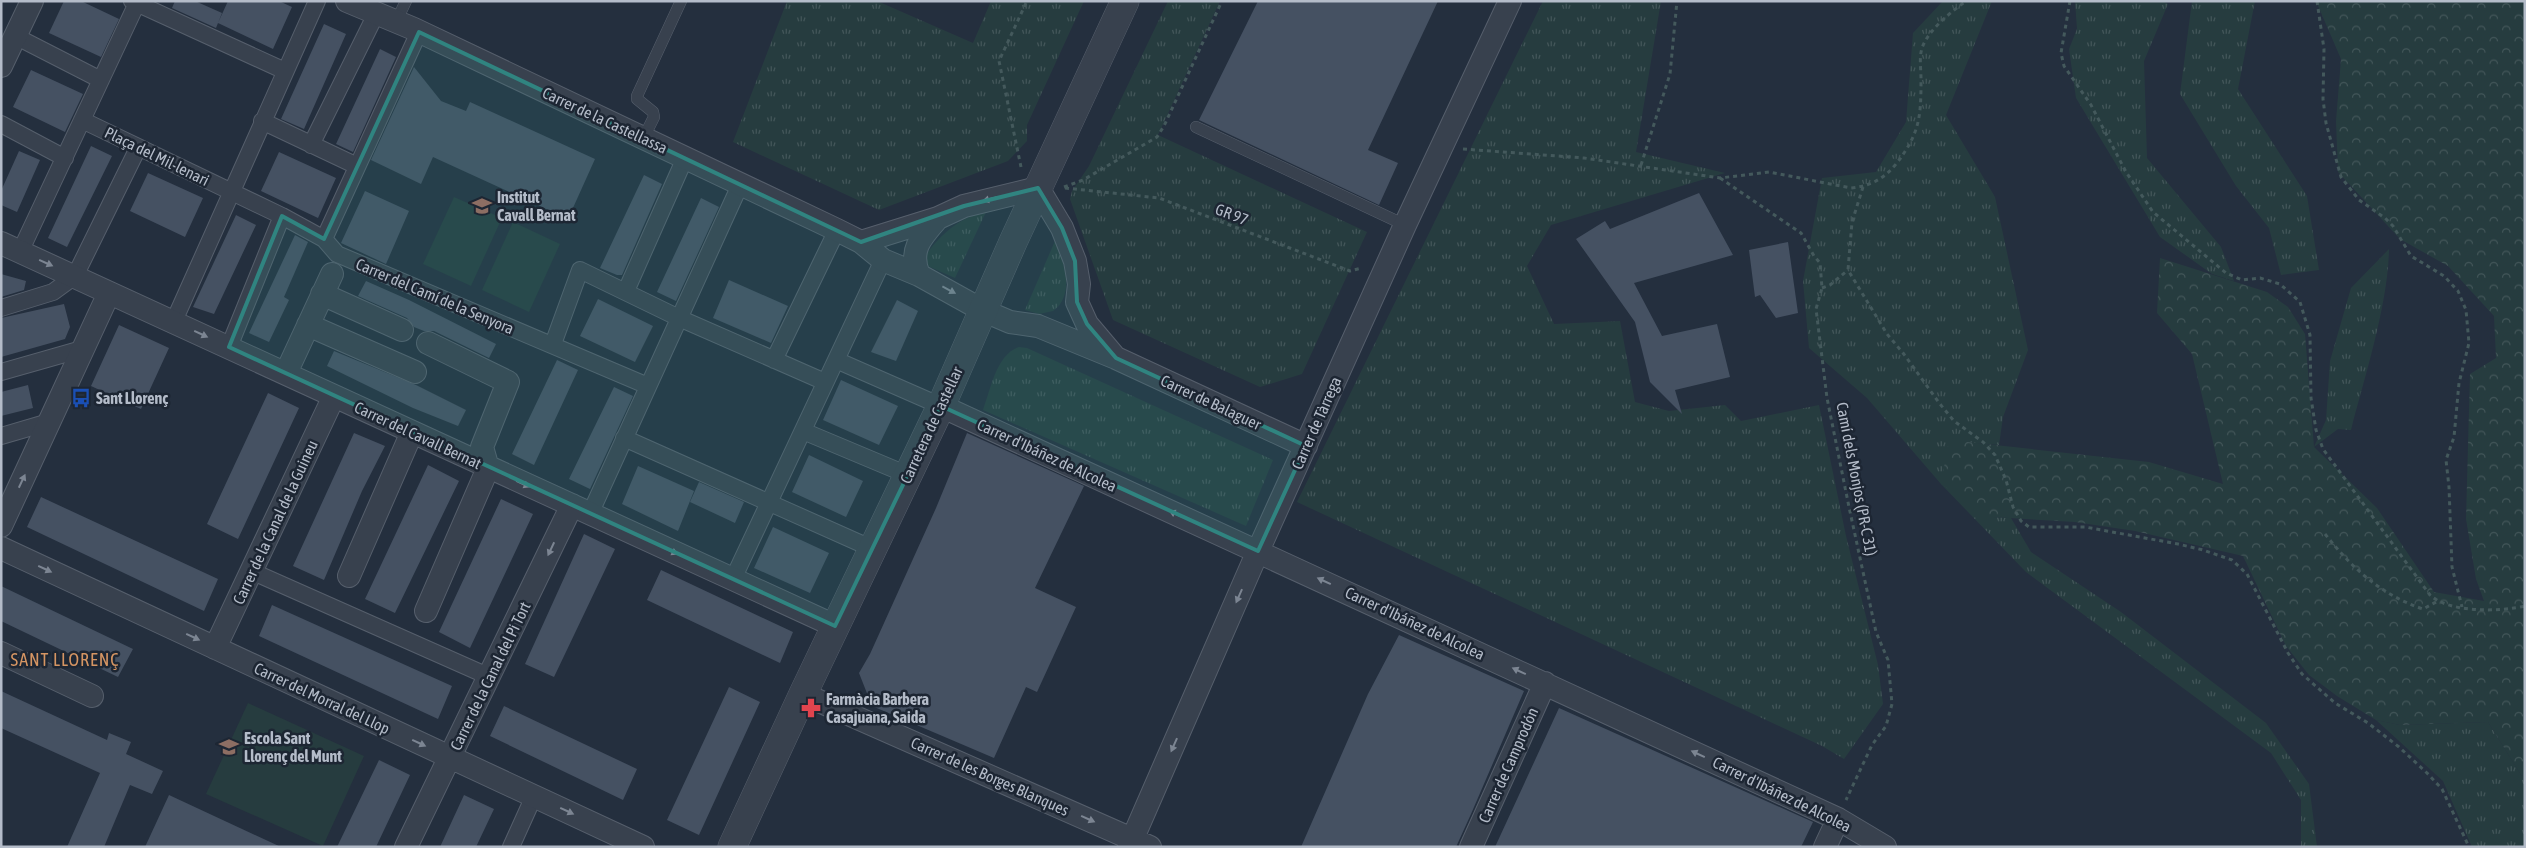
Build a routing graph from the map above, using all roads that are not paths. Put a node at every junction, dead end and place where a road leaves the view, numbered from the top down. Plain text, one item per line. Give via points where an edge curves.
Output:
1 (32, 1) edge
2 (316, 1) edge
3 (347, 1) edge
4 (406, 1) edge
5 (681, 1) edge
6 (1125, 1) edge
7 (1510, 1) edge
8 (135, 2) edge
9 (386, 18) junction
10 (419, 32) junction
11 (15, 36) junction
12 (1, 66) edge
13 (285, 71) junction
14 (101, 80) junction
15 (82, 120) junction
16 (262, 122) junction
17 (1, 124) edge
18 (1196, 127) dead end
19 (643, 139) junction
20 (311, 145) junction
21 (138, 148) junction
22 (64, 158) junction
23 (685, 158) junction
24 (357, 166) junction
25 (740, 184) junction
26 (1047, 185) junction
27 (231, 192) junction
28 (282, 216) junction
29 (938, 218) junction
30 (1405, 225) junction
31 (837, 230) junction
32 (324, 239) junction
33 (861, 242) junction
34 (11, 248) edge
35 (883, 260) junction
36 (332, 274) dead end
37 (918, 275) junction
38 (75, 276) junction
39 (626, 291) junction
40 (109, 293) junction
41 (322, 294) junction
42 (1078, 302) junction
43 (1, 308) edge
44 (982, 310) junction
45 (679, 318) junction
46 (174, 322) junction
47 (308, 324) junction
48 (1038, 326) junction
49 (402, 330) dead end
50 (428, 343) dead end
51 (553, 344) junction
52 (229, 347) junction
53 (82, 349) junction
54 (1116, 358) junction
55 (774, 360) junction
56 (836, 360) junction
57 (1, 372) edge
58 (415, 372) dead end
59 (286, 373) junction
60 (826, 382) junction
61 (648, 386) junction
62 (334, 396) junction
63 (942, 406) junction
64 (49, 422) junction
65 (802, 431) junction
66 (412, 432) junction
67 (1, 436) edge
68 (624, 438) junction
69 (1306, 446) junction
70 (488, 468) junction
71 (908, 475) junction
72 (768, 504) junction
73 (581, 510) junction
74 (1, 526) edge
75 (1, 548) edge
76 (873, 549) junction
77 (1258, 551) junction
78 (251, 571) junction
79 (348, 576) dead end
80 (733, 579) junction
81 (426, 611) dead end
82 (835, 626) junction
83 (215, 648) junction
84 (1, 653) edge
85 (490, 678) junction
86 (1545, 683) junction
87 (803, 694) junction
88 (92, 696) dead end
89 (451, 758) junction
90 (534, 796) junction
91 (1838, 819) junction
92 (1137, 844) edge
93 (406, 847) edge
94 (511, 847) edge
95 (643, 847) edge
96 (732, 847) edge
97 (1471, 847) edge
98 (1824, 847) edge
99 (1885, 847) edge

1 - 11 street
2 - 13 street
3 - 9 street, Carrer de la Castellassa
4 - 9 lane
5 - 19 lane via 637,96 637,100 653,112 654,117
6 - 26 street, Carretera de Castellar
7 - 30 street, Carrer de Tàrrega
8 - 13 street
8 - 14 street
9 - 10 street, Carrer de la Castellassa
9 - 20 street
10 - 19 street, Carrer de la Castellassa
10 - 24 street
11 - 12 street
11 - 14 street
13 - 16 street
14 - 15 street
15 - 21 street, Plaça del Mil-lenari
15 - 22 street
16 - 20 street
16 - 27 street
17 - 22 street
18 - 30 lane
19 - 23 street, Carrer de la Castellassa
20 - 24 street
21 - 27 street, Plaça del Mil-lenari
21 - 38 street
22 - 34 street
23 - 25 street, Carrer de la Castellassa
23 - 39 street
24 - 32 street
25 - 31 street, Carrer de la Castellassa
25 - 45 street
26 -> 29 street via 964,206
26 - 42 street, Carrer de Balaguer via 1075,261
26 - 44 street, Carretera de Castellar
27 - 28 street, Carrer del Camí de la Senyora
27 - 46 street
28 - 32 street, Carrer del Camí de la Senyora
28 - 52 street
29 - 33 street
29 - 37 street via 921,238 913,258
30 - 69 street, Carrer de Tàrrega
31 - 33 street, Carrer de la Castellassa
31 - 55 street
32 - 51 street, Carrer del Camí de la Senyora via 337,254
33 - 35 street, Carrer de la Castellassa
34 -> 38 street, Carrer del Cavall Bernat
35 - 37 street, Carrer de la Castellassa
35 - 56 street
36 - 41 street
37 -> 44 street, Carrer de la Castellassa
38 - 40 street, Carrer del Cavall Bernat
38 - 43 street via 54,292
39 - 45 street
39 - 51 street via 580,270
40 - 46 street, Carrer del Cavall Bernat
40 - 53 street
41 - 47 street
41 - 49 street
42 - 48 street, Carrer de Balaguer via 1066,318
42 - 54 street, Carrer de Balaguer via 1087,324
44 - 48 street, Carrer de Balaguer via 1010,322
44 - 63 street, Carretera de Castellar
45 - 55 street
45 - 61 street
46 -> 52 street, Carrer del Cavall Bernat
47 - 58 street
47 - 59 street
48 - 54 street, Carrer de Balaguer
50 - 70 street via 508,382 482,447
51 - 61 street, Carrer del Camí de la Senyora
52 - 59 street, Carrer del Cavall Bernat
53 - 57 street
53 - 64 street
54 - 69 street, Carrer de Balaguer
55 - 60 street
56 - 60 street
56 - 63 street
59 - 62 street, Carrer del Cavall Bernat
60 - 65 street
61 - 68 street
62 - 66 street, Carrer del Cavall Bernat
62 - 78 street, Carrer de la Canal de la Guineu
63 - 71 street, Carretera de Castellar
77 -> 63 street, Carrer d'Ibáñez de Alcolea
64 - 67 street
74 -> 64 street
65 - 71 street
65 - 72 street
66 - 70 street, Carrer del Cavall Bernat
66 - 79 street
68 - 72 street
68 - 73 street
69 - 77 street, Carrer de Tàrrega
70 -> 73 street, Carrer del Cavall Bernat
70 - 81 street
71 - 76 street, Carretera de Castellar
72 - 76 street
72 - 80 street
73 -> 80 street, Carrer del Cavall Bernat
73 -> 85 street, Carrer de la Canal del Pi Tort
75 -> 83 street, Carrer del Morral del Llop
76 - 82 street, Carretera de Castellar
86 -> 77 street, Carrer d'Ibáñez de Alcolea
77 -> 92 street, Carrer de Tàrrega
78 - 83 street, Carrer de la Canal de la Guineu
78 - 85 street
80 - 82 street, Carrer del Cavall Bernat
82 - 87 street, Carretera de Castellar
83 -> 89 street, Carrer del Morral del Llop
84 - 88 street
85 - 89 street, Carrer de la Canal del Pi Tort
91 -> 86 street, Carrer d'Ibáñez de Alcolea
86 - 97 street, Carrer de Camprodón
87 -> 92 street, Carrer de les Borges Blanques
87 - 96 street, Carretera de Castellar
89 - 90 street, Carrer del Morral del Llop
89 - 93 street, Carrer de la Canal del Pi Tort
90 - 94 street
90 -> 95 street, Carrer del Morral del Llop
91 - 98 street
91 - 99 street, Carrer d'Ibáñez de Alcolea

